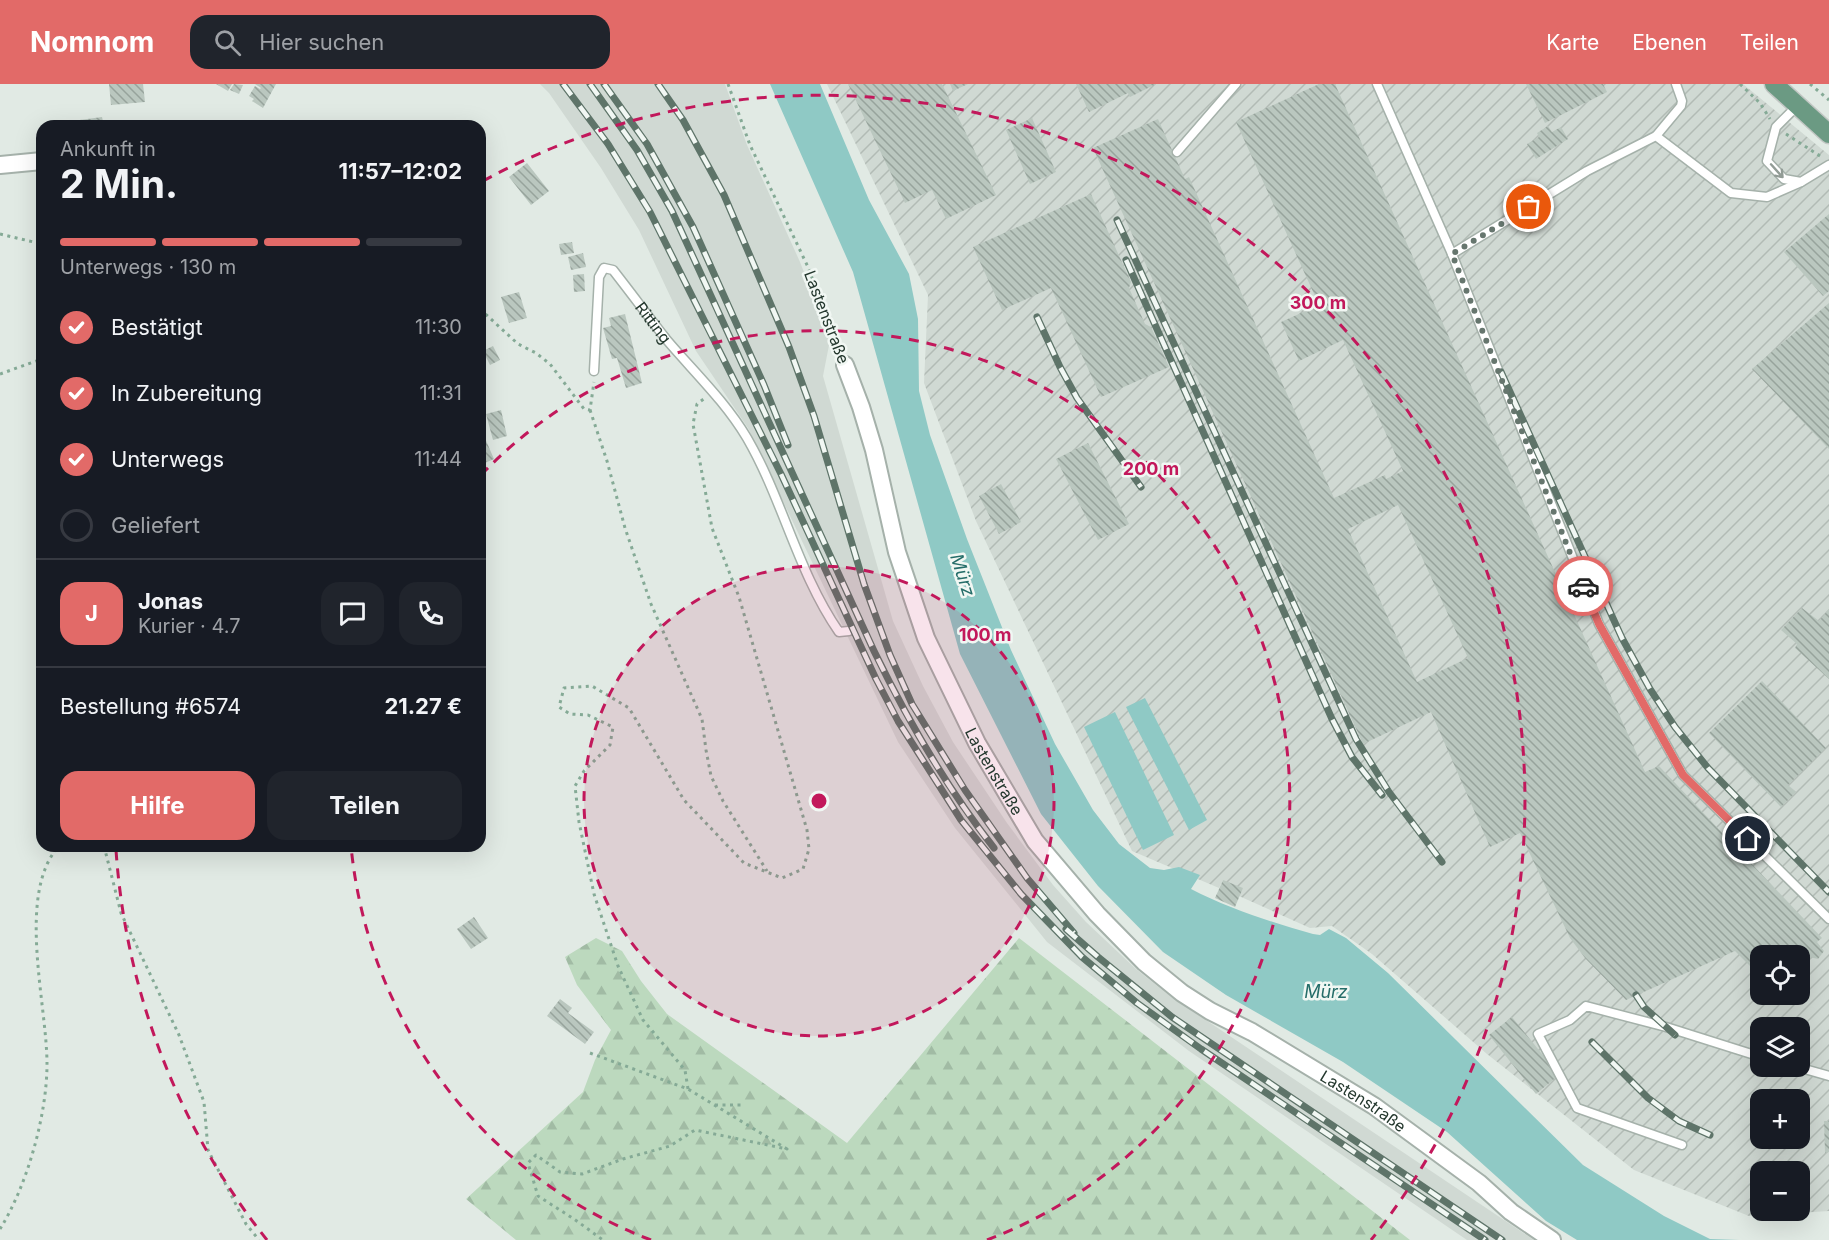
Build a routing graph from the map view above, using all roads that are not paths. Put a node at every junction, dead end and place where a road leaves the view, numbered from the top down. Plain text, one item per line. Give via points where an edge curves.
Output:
1 (1236, 84) edge
2 (1377, 84) edge
3 (1676, 84) edge
4 (1774, 84) edge
5 (1797, 106) junction
6 (1829, 134) edge
7 (1656, 136) junction
8 (1177, 152) dead end
9 (36, 162) edge
10 (0, 165) edge
11 (1829, 165) edge
12 (1801, 182) junction
13 (1452, 254) junction
14 (845, 365) road end
15 (594, 371) road end
16 (849, 631) dead end
17 (1829, 919) edge
18 (1750, 1054) edge
19 (1810, 1071) edge
20 (1829, 1076) edge
21 (1682, 1144) dead end
22 (1552, 1240) edge

1 - 8 lane
2 - 13 lane
3 - 7 lane via 1681,106
4 - 5 main road
5 - 6 main road
5 -> 12 lane via 1776,127 1767,161 1784,179
7 - 12 lane via 1731,193 1767,197
7 - 13 lane via 1587,171
9 - 10 street
11 - 12 lane
13 - 17 lane via 1599,624 1683,775
14 - 22 street, Lastenstraße via 874,450 911,603 977,743 1035,841 1097,914 1144,962 1182,993 1374,1106
15 - 16 lane, Ritting via 599,277 604,268 609,268 713,392 746,438 799,558 834,624 839,632
18 - 21 lane via 1586,1006 1570,1020 1538,1035 1577,1108
19 - 20 lane

